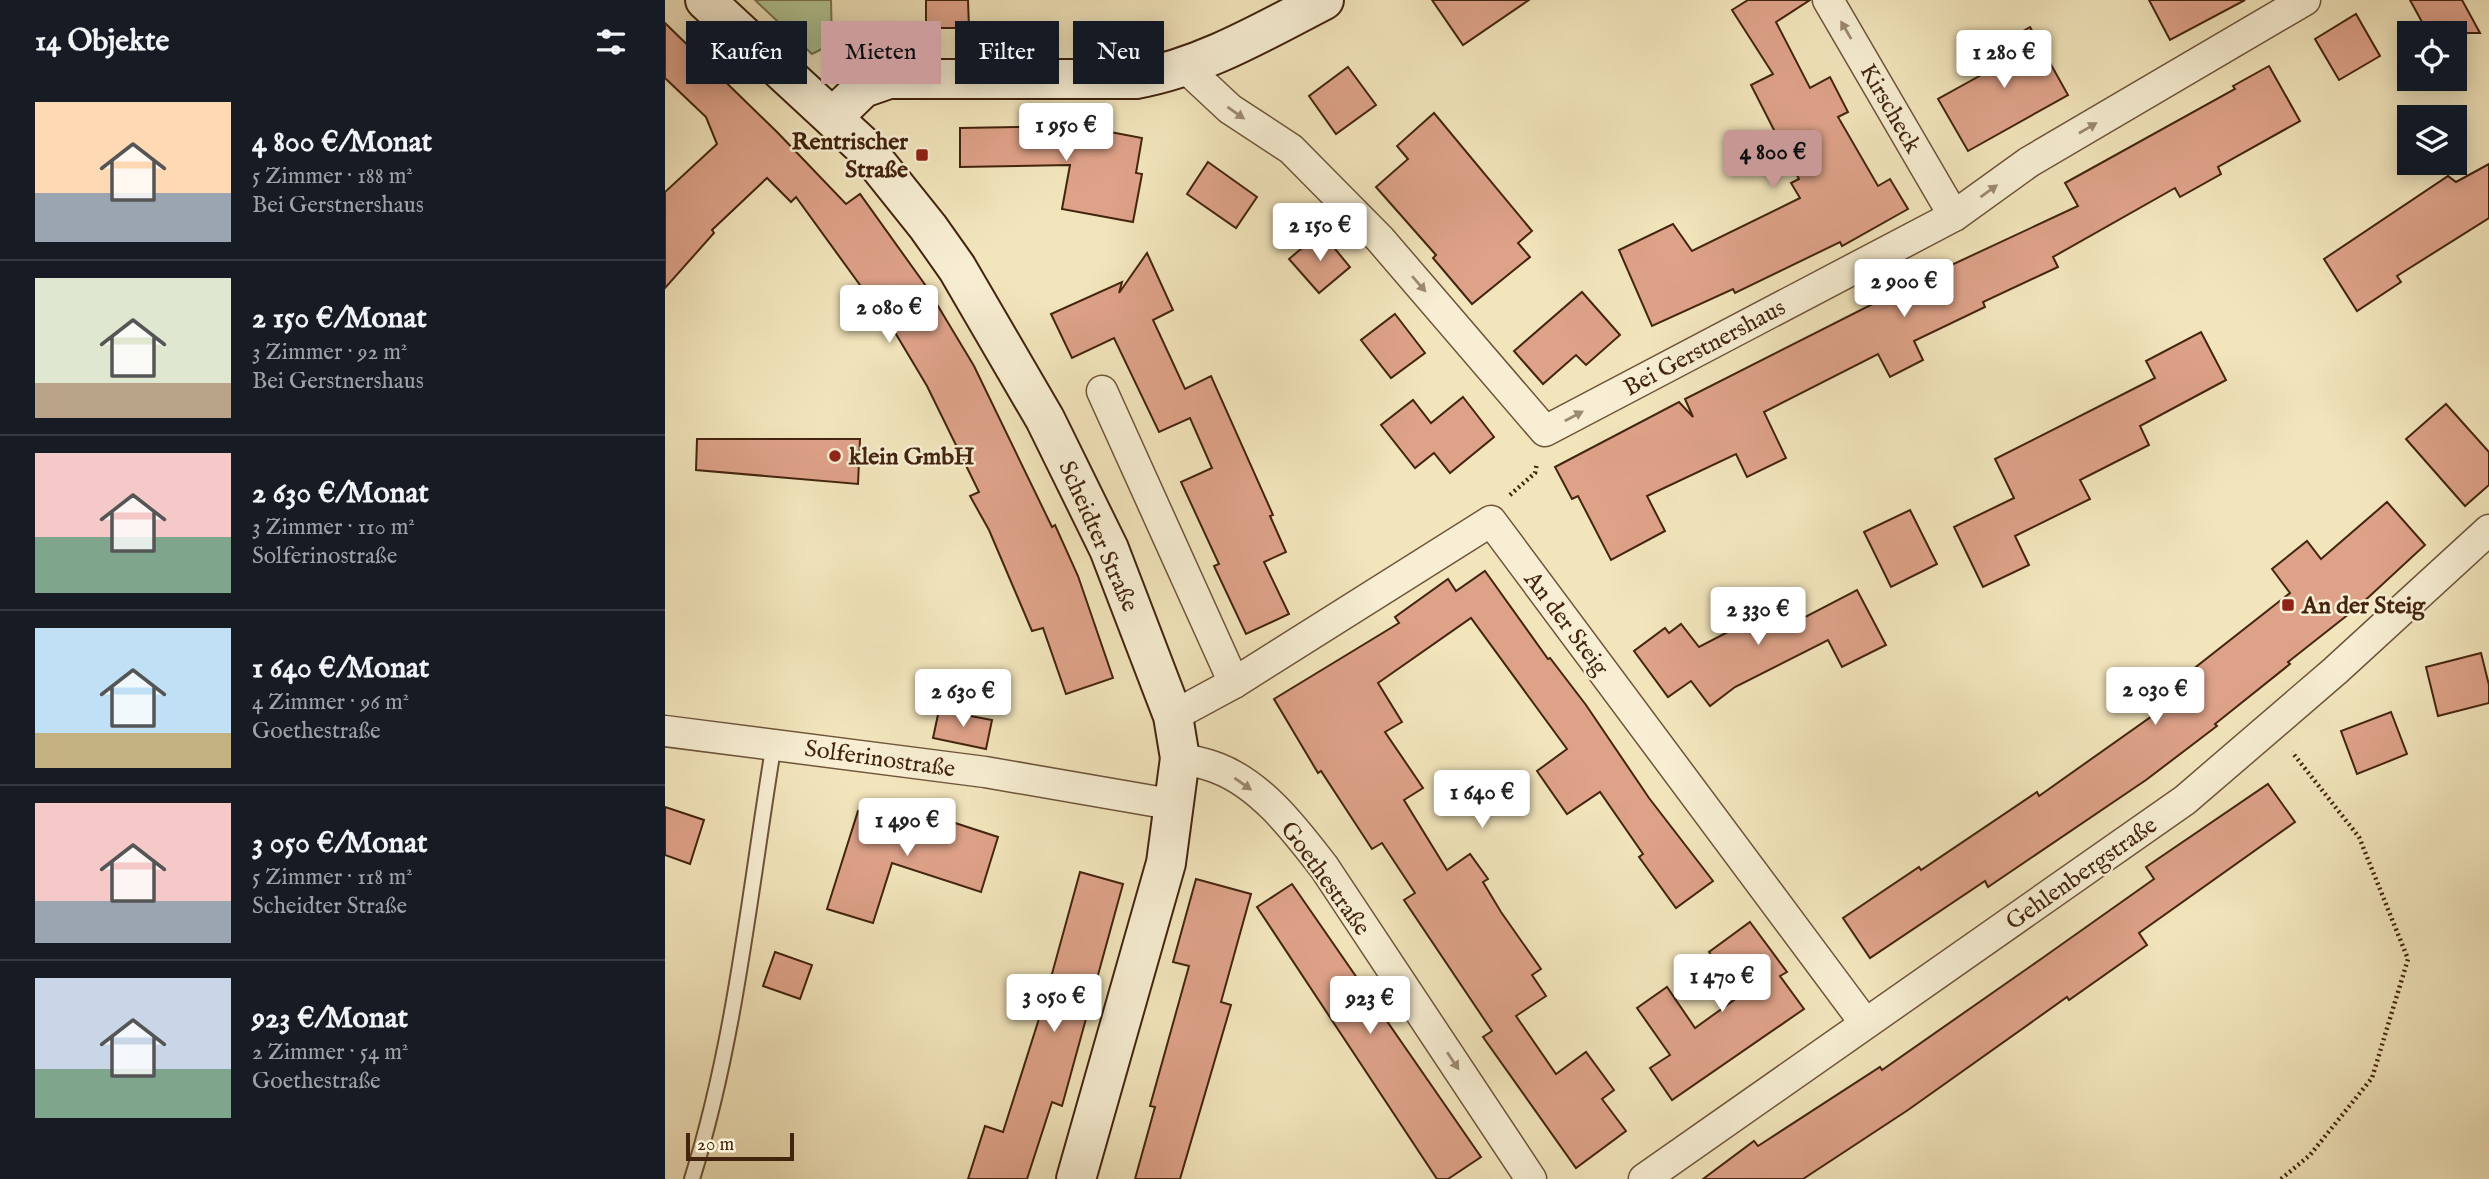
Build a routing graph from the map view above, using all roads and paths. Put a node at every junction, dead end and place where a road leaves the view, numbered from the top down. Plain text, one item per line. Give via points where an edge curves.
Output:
1 (705, 0) edge
2 (1324, 0) edge
3 (1828, 0) edge
4 (2305, 0) edge
5 (1185, 67) junction
6 (833, 117) junction
7 (1954, 216) junction
8 (1102, 391) dead end
9 (1535, 473) dead end
10 (1505, 499) dead end
11 (2489, 530) edge
12 (1234, 683) junction
13 (1174, 716) junction
14 (2271, 726) junction
15 (665, 731) edge
16 (774, 743) junction
17 (1180, 758) junction
18 (1176, 805) junction
19 (1865, 1023) junction
20 (692, 1179) edge
21 (1076, 1179) edge
22 (1531, 1179) edge
23 (1644, 1179) edge
24 (2281, 1179) edge

1 - 6 street, Scheidter Straße
2 - 5 street
7 -> 3 street, Kirscheck
7 -> 4 street, Bei Gerstnershaus via 2029,162
5 - 6 street via 1136,79 890,79 863,88
5 -> 7 street, Bei Gerstnershaus via 1230,109 1291,149 1360,219 1545,431
6 - 13 street, Scheidter Straße via 928,227 1025,384 1109,549
8 - 12 street
9 - 10 path
11 - 14 street, Gehlenbergstraße
12 - 13 street, An der Steig
12 - 19 street, An der Steig via 1491,521
13 - 17 street, Scheidter Straße
14 - 19 street, Gehlenbergstraße via 2185,800
14 - 24 path via 2359,837 2408,959 2372,1078 2310,1155
15 - 16 street, Solferinostraße
16 - 18 street, Solferinostraße via 985,772
16 - 20 lane via 730,1018 706,1135
17 - 18 street, Scheidter Straße
17 -> 22 street, Goethestraße via 1219,768 1244,783 1298,834
18 - 21 street, Scheidter Straße via 1165,863
19 - 23 street, Gehlenbergstraße

